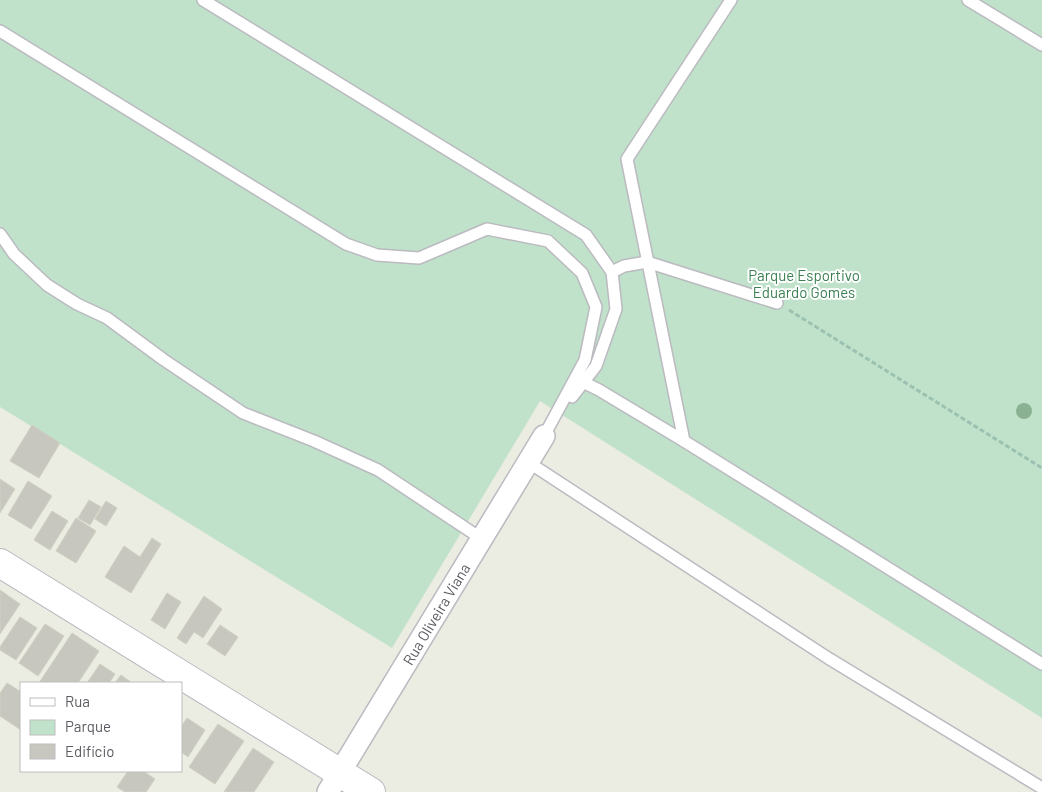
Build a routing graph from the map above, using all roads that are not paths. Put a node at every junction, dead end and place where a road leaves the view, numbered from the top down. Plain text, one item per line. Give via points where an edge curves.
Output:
1 (203, 0) edge
2 (731, 0) edge
3 (968, 0) edge
4 (0, 31) edge
5 (1042, 45) edge
6 (0, 234) edge
7 (647, 262) junction
8 (612, 272) junction
9 (777, 303) road end
10 (579, 380) junction
11 (544, 436) joint
12 (684, 441) junction
13 (528, 462) junction
14 (482, 539) junction
15 (0, 564) edge
16 (1042, 664) edge
17 (181, 682) edge
18 (182, 683) edge
19 (334, 782) edge
20 (1042, 788) edge
21 (371, 792) edge

1 - 8 lane via 586,235
2 - 7 lane via 627,159
3 - 5 lane
4 - 10 lane via 346,244 377,255 419,258 487,229 548,241 582,273 596,307
6 - 14 lane via 14,254 47,285 107,318 242,413 378,470
7 - 8 lane
7 - 9 lane
7 - 12 lane
8 - 10 lane via 616,309 596,366
10 - 11 lane
10 - 12 lane
11 - 13 street, Rua Oliveira Viana
12 - 16 lane
13 - 14 street, Rua Oliveira Viana
13 - 20 lane via 828,658
14 - 19 street, Rua Oliveira Viana
15 - 17 main road
18 - 19 main road
19 - 21 main road

